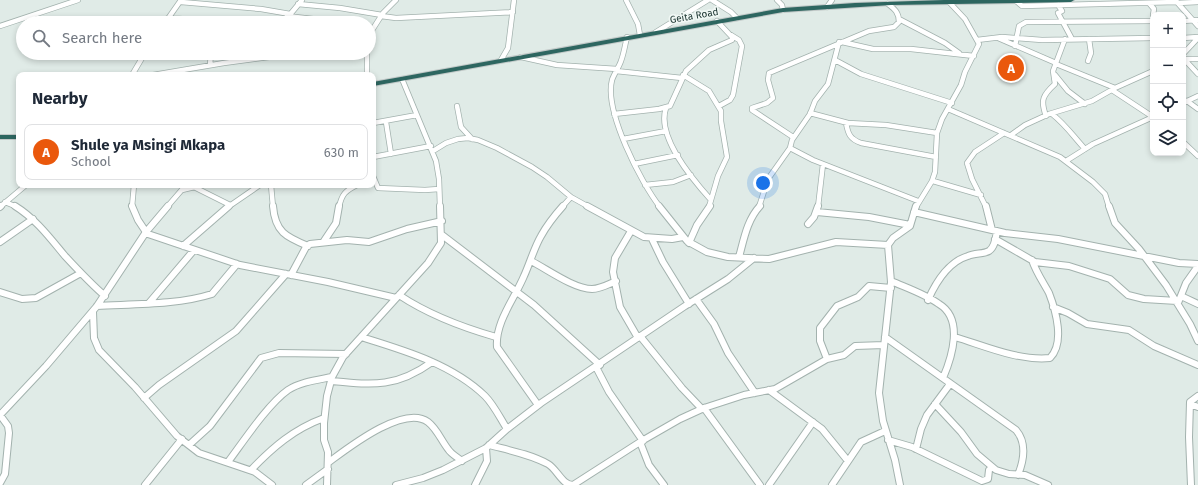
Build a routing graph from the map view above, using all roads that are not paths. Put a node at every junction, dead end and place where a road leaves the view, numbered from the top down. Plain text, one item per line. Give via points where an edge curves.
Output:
1 (78, 0) edge
2 (302, 0) edge
3 (396, 0) edge
4 (514, 0) edge
5 (626, 0) edge
6 (708, 0) edge
7 (712, 0) edge
8 (778, 0) edge
9 (832, 0) edge
10 (1071, 0) edge
11 (181, 1) edge
12 (959, 1) edge
13 (1016, 1) edge
14 (1177, 1) edge
15 (950, 2) junction
16 (1055, 2) edge
17 (1198, 2) edge
18 (1149, 3) junction
19 (298, 4) junction
20 (888, 4) junction
21 (827, 7) junction
22 (782, 10) junction
23 (513, 12) junction
24 (1154, 12) edge
25 (288, 15) junction
26 (382, 15) junction
27 (28, 16) edge
28 (170, 16) edge
29 (296, 16) edge
30 (737, 18) junction
31 (899, 19) junction
32 (16, 20) edge
33 (1196, 20) edge
34 (376, 21) edge
35 (717, 21) junction
36 (1062, 21) junction
37 (1150, 21) edge
38 (0, 26) edge
39 (1198, 26) edge
40 (656, 32) junction
41 (640, 35) junction
42 (731, 35) junction
43 (996, 36) junction
44 (627, 37) junction
45 (1015, 38) junction
46 (1150, 38) edge
47 (1186, 38) edge
48 (1198, 38) edge
49 (1065, 39) junction
50 (1072, 39) junction
51 (1089, 39) junction
52 (977, 40) junction
53 (840, 42) junction
54 (1014, 46) junction
55 (959, 54) junction
56 (1186, 54) edge
57 (974, 56) junction
58 (521, 57) junction
59 (1186, 58) edge
60 (1198, 59) edge
61 (141, 60) edge
62 (210, 60) edge
63 (237, 60) edge
64 (367, 60) edge
65 (501, 60) junction
66 (835, 60) junction
67 (1088, 61) dead end
68 (1186, 61) edge
69 (1056, 63) junction
70 (210, 65) junction
71 (187, 69) junction
72 (617, 70) junction
73 (134, 72) edge
74 (170, 72) edge
75 (186, 72) edge
76 (368, 72) edge
77 (1150, 72) edge
78 (1053, 73) junction
79 (1198, 74) edge
80 (683, 77) junction
81 (402, 79) junction
82 (376, 83) edge
83 (1113, 89) junction
84 (1198, 96) edge
85 (1186, 101) edge
86 (952, 103) junction
87 (1186, 103) edge
88 (1085, 104) junction
89 (457, 106) dead end
90 (719, 106) junction
91 (666, 108) junction
92 (948, 109) junction
93 (1198, 109) edge
94 (810, 113) junction
95 (614, 114) junction
96 (417, 115) junction
97 (1049, 115) junction
98 (1150, 115) edge
99 (1150, 118) edge
100 (386, 122) junction
101 (846, 122) junction
102 (376, 123) edge
103 (666, 131) junction
104 (937, 133) junction
105 (1004, 133) junction
106 (1010, 135) junction
107 (0, 137) edge
108 (16, 137) edge
109 (793, 137) junction
110 (472, 139) junction
111 (623, 139) junction
112 (1186, 145) edge
113 (432, 148) junction
114 (790, 148) junction
115 (1085, 149) junction
116 (390, 154) junction
117 (1197, 154) edge
118 (678, 155) junction
119 (376, 157) edge
120 (936, 157) junction
121 (1066, 161) junction
122 (634, 164) junction
123 (823, 164) junction
124 (691, 175) junction
125 (933, 181) junction
126 (645, 185) junction
127 (376, 186) edge
128 (22, 188) edge
129 (133, 188) edge
130 (183, 188) edge
131 (196, 188) edge
132 (256, 188) edge
133 (271, 188) edge
134 (353, 188) edge
135 (439, 189) junction
136 (981, 195) junction
137 (572, 197) junction
138 (711, 200) junction
139 (918, 201) junction
140 (6, 202) junction
141 (230, 205) junction
142 (0, 207) edge
143 (817, 212) junction
144 (914, 212) junction
145 (33, 219) junction
146 (442, 221) junction
147 (808, 224) dead end
148 (910, 225) junction
149 (994, 230) junction
150 (631, 231) junction
151 (146, 233) junction
152 (442, 235) junction
153 (683, 237) junction
154 (652, 239) junction
155 (995, 239) junction
156 (0, 242) edge
157 (324, 242) junction
158 (689, 243) junction
159 (888, 245) junction
160 (183, 246) junction
161 (308, 246) junction
162 (194, 250) junction
163 (1144, 255) junction
164 (739, 257) junction
165 (754, 258) junction
166 (1032, 260) junction
167 (531, 261) junction
168 (237, 264) junction
169 (1197, 268) edge
170 (81, 274) junction
171 (288, 274) junction
172 (616, 281) junction
173 (891, 281) junction
174 (891, 288) junction
175 (0, 292) edge
176 (517, 292) junction
177 (104, 296) junction
178 (398, 296) junction
179 (1181, 296) junction
180 (696, 299) junction
181 (928, 300) junction
182 (1177, 302) junction
183 (149, 303) junction
184 (688, 304) junction
185 (1198, 304) edge
186 (1053, 307) junction
187 (95, 309) junction
188 (1189, 322) junction
189 (1198, 326) edge
190 (361, 337) junction
191 (496, 337) junction
192 (639, 337) junction
193 (885, 337) junction
194 (954, 337) junction
195 (1198, 341) edge
196 (884, 345) junction
197 (346, 354) junction
198 (828, 359) junction
199 (432, 362) junction
200 (1198, 365) edge
201 (598, 366) junction
202 (943, 378) junction
203 (332, 379) junction
204 (950, 384) junction
205 (769, 390) junction
206 (755, 392) junction
207 (1198, 396) edge
208 (144, 398) junction
209 (935, 404) junction
210 (1190, 404) junction
211 (538, 406) junction
212 (1198, 407) edge
213 (703, 409) junction
214 (0, 415) edge
215 (324, 418) junction
216 (813, 422) junction
217 (507, 429) junction
218 (885, 431) junction
219 (182, 439) junction
220 (888, 440) junction
221 (642, 442) junction
222 (190, 445) junction
223 (487, 447) junction
224 (916, 449) junction
225 (462, 461) junction
226 (848, 461) junction
227 (228, 462) junction
228 (328, 465) junction
229 (992, 467) junction
230 (251, 470) junction
231 (1018, 475) junction
232 (0, 483) edge
233 (144, 485) edge
234 (272, 485) edge
235 (306, 485) edge
236 (327, 485) edge
237 (396, 485) edge
238 (476, 485) edge
239 (573, 485) edge
240 (664, 485) edge
241 (760, 485) edge
242 (769, 485) edge
243 (832, 485) edge
244 (900, 485) edge
245 (1048, 485) edge
246 (1191, 485) edge

1 - 27 street
2 - 19 street
3 - 26 street
4 - 23 street
5 - 41 street via 638,24
6 - 40 street
7 - 30 street
8 - 22 street
9 - 21 street
10 - 16 highway, Geita Road
11 - 25 street via 261,9
11 - 28 street
12 - 13 highway, Geita Road
12 - 15 highway, Geita Road
13 - 16 highway, Geita Road
14 - 17 street
14 - 18 street
14 - 33 street
15 - 20 highway, Geita Road
15 - 52 street
16 - 18 street
16 - 36 street via 1062,10 1058,13
18 - 24 street
19 - 25 street
19 - 26 street
20 - 21 highway, Geita Road
20 - 31 street via 895,9
21 - 22 highway, Geita Road
22 - 30 highway, Geita Road
23 - 26 street via 396,18
23 - 65 street via 508,48
25 - 29 street
26 - 34 street
30 - 35 highway, Geita Road
31 - 53 street via 894,27 869,31
31 - 55 street via 945,43
32 - 38 street
33 - 39 street
35 - 40 highway, Geita Road
35 - 42 street
36 - 37 street
36 - 45 street via 1026,22 1019,26
36 - 50 street
40 - 41 highway, Geita Road
41 - 44 highway, Geita Road
42 - 80 street via 732,40 708,50 696,60
42 - 90 street via 739,40 742,46 735,88 730,100
43 - 45 street
43 - 52 street
43 - 54 street
44 - 58 highway, Geita Road
44 - 72 street
45 - 49 street
45 - 54 street
46 - 51 street
47 - 48 street
48 - 56 street
49 - 50 street
49 - 69 street
50 - 51 street
51 - 67 street via 1091,54
52 - 57 street via 979,44
53 - 55 street via 873,49 911,49
53 - 66 street
53 - 109 street via 769,73 768,80 774,98 752,110
54 - 69 street
55 - 57 street
57 - 86 street
58 - 65 highway, Geita Road
58 - 72 street via 549,65
59 - 60 street
61 - 73 street
62 - 70 street
63 - 70 street
64 - 76 street
65 - 81 highway, Geita Road
66 - 86 street via 861,74
66 - 94 street via 828,84 815,101
68 - 79 street
69 - 78 street
69 - 83 street
70 - 71 street
71 - 74 street
71 - 75 street
72 - 80 street
72 - 95 street via 612,80 611,91
77 - 83 street
78 - 88 street via 1068,91
78 - 97 street via 1054,84 1046,93 1043,106
80 - 90 street via 709,91
80 - 91 street via 673,101
81 - 82 highway, Geita Road
81 - 96 street
83 - 88 street
83 - 98 street
84 - 85 street
86 - 92 street
87 - 93 street
88 - 97 street
89 - 110 street via 462,127
90 - 138 street via 727,157
91 - 95 street
91 - 103 street
92 - 104 street
92 - 105 street
94 - 101 street
94 - 109 street
95 - 111 street
96 - 100 street
96 - 113 street
97 - 106 street via 1025,125
97 - 115 street via 1066,125
99 - 115 street
100 - 102 street
100 - 116 street
101 - 104 street
101 - 120 street via 848,134 861,143
103 - 111 street
103 - 118 street
104 - 120 street
105 - 106 street
105 - 136 street via 978,150 968,161 967,167
106 - 121 street
107 - 108 highway
109 - 114 street
110 - 113 street via 458,139
110 - 137 street via 497,148 532,167
111 - 122 street
112 - 117 street
113 - 116 street
113 - 135 street
114 - 123 street
114 - 164 street via 768,179 760,206 753,214 745,233
115 - 121 street
116 - 119 street
118 - 122 street
118 - 124 street
120 - 125 street
121 - 163 street via 1105,194 1115,223
122 - 126 street
123 - 139 street
123 - 143 street
124 - 126 street via 673,182
124 - 138 street
125 - 136 street
125 - 139 street
126 - 153 street
127 - 135 street
128 - 140 street
129 - 151 street via 131,198 133,213
130 - 151 street
131 - 141 street
132 - 141 street
133 - 161 street via 274,223 292,239
134 - 157 street via 341,197 336,223
135 - 146 street
136 - 149 street
137 - 150 street
137 - 167 street via 546,226
138 - 158 street via 710,208 697,225
139 - 144 street
140 - 142 street
140 - 145 street via 22,208
141 - 160 street
143 - 147 street
143 - 148 street
144 - 148 street
144 - 149 street
145 - 156 street
145 - 170 street
146 - 152 street
146 - 157 street via 369,242
148 - 159 street
149 - 155 street
149 - 163 street
150 - 154 street
150 - 172 street via 615,258 613,272
151 - 160 street
151 - 177 street
152 - 176 street
152 - 178 street via 435,254
153 - 154 street
153 - 158 street
154 - 184 street
155 - 166 street
155 - 181 street via 987,252 973,254 956,262 946,271 938,280
157 - 161 street
158 - 164 street via 707,252
159 - 165 street via 836,242 781,257
159 - 173 street
160 - 162 street
161 - 171 street
162 - 168 street
162 - 183 street
163 - 169 street
163 - 182 street
164 - 165 street
165 - 180 street via 728,279
166 - 182 street via 1069,266 1110,280 1128,295
166 - 186 street via 1036,274 1046,288
167 - 172 street via 587,289
167 - 176 street
168 - 171 street
168 - 183 street via 210,295 190,300
169 - 179 street
170 - 175 street via 29,300 21,300
170 - 177 street
171 - 178 street
171 - 208 street via 236,331
172 - 192 street via 620,307
173 - 174 street
173 - 181 street
174 - 193 street
174 - 198 street via 869,286 861,295 844,302 828,316 819,333
176 - 191 street
176 - 201 street via 534,304
177 - 187 street
178 - 190 street
178 - 191 street via 439,318
179 - 182 street
179 - 185 street
180 - 184 street
180 - 206 street via 714,324 728,354
181 - 194 street via 940,304 948,312 955,331
182 - 188 street
183 - 187 street
184 - 192 street
186 - 194 street via 1057,350 1050,358 1044,360
186 - 200 street via 1087,324 1129,330 1154,346
187 - 208 street via 94,338 99,350
187 - 214 street
188 - 189 street
188 - 195 street
190 - 197 street
190 - 199 street
191 - 211 street via 497,347 503,357
192 - 201 street
192 - 213 street
193 - 196 street
193 - 202 street
194 - 202 street via 951,360
196 - 198 street via 855,346 844,355
196 - 218 street via 878,394
197 - 203 street
197 - 222 street via 279,354 261,358 210,426
198 - 205 street
199 - 203 street via 396,381 384,384
199 - 217 street via 473,386 486,397
201 - 211 street
201 - 221 street via 609,392
202 - 204 street
203 - 215 street
203 - 227 street via 301,384 288,390 276,400
204 - 209 street
204 - 231 street via 1002,419 1018,433 1023,450
205 - 206 street
205 - 216 street
206 - 213 street
207 - 210 street via 1192,399
208 - 219 street
209 - 224 street via 924,419
209 - 229 street via 977,454
210 - 212 street
210 - 246 street
211 - 217 street
213 - 221 street via 680,419
213 - 241 street
214 - 232 street via 8,426 9,433 5,474
215 - 228 street
215 - 230 street via 287,435
216 - 226 street
216 - 242 street
217 - 223 street
218 - 220 street
218 - 226 street via 861,442
219 - 222 street
219 - 233 street
220 - 224 street
220 - 244 street
221 - 239 street
221 - 240 street via 646,460
222 - 227 street via 199,453
223 - 225 street
223 - 238 street via 487,461
223 - 239 street via 535,458 548,464 565,482
224 - 229 street via 982,481 988,479
225 - 228 street via 449,451 433,427 418,417 406,418 384,426
225 - 237 street via 423,478
226 - 243 street
227 - 230 street
228 - 235 street
228 - 236 street
229 - 231 street via 1002,473
230 - 234 street
231 - 245 street via 1032,477

